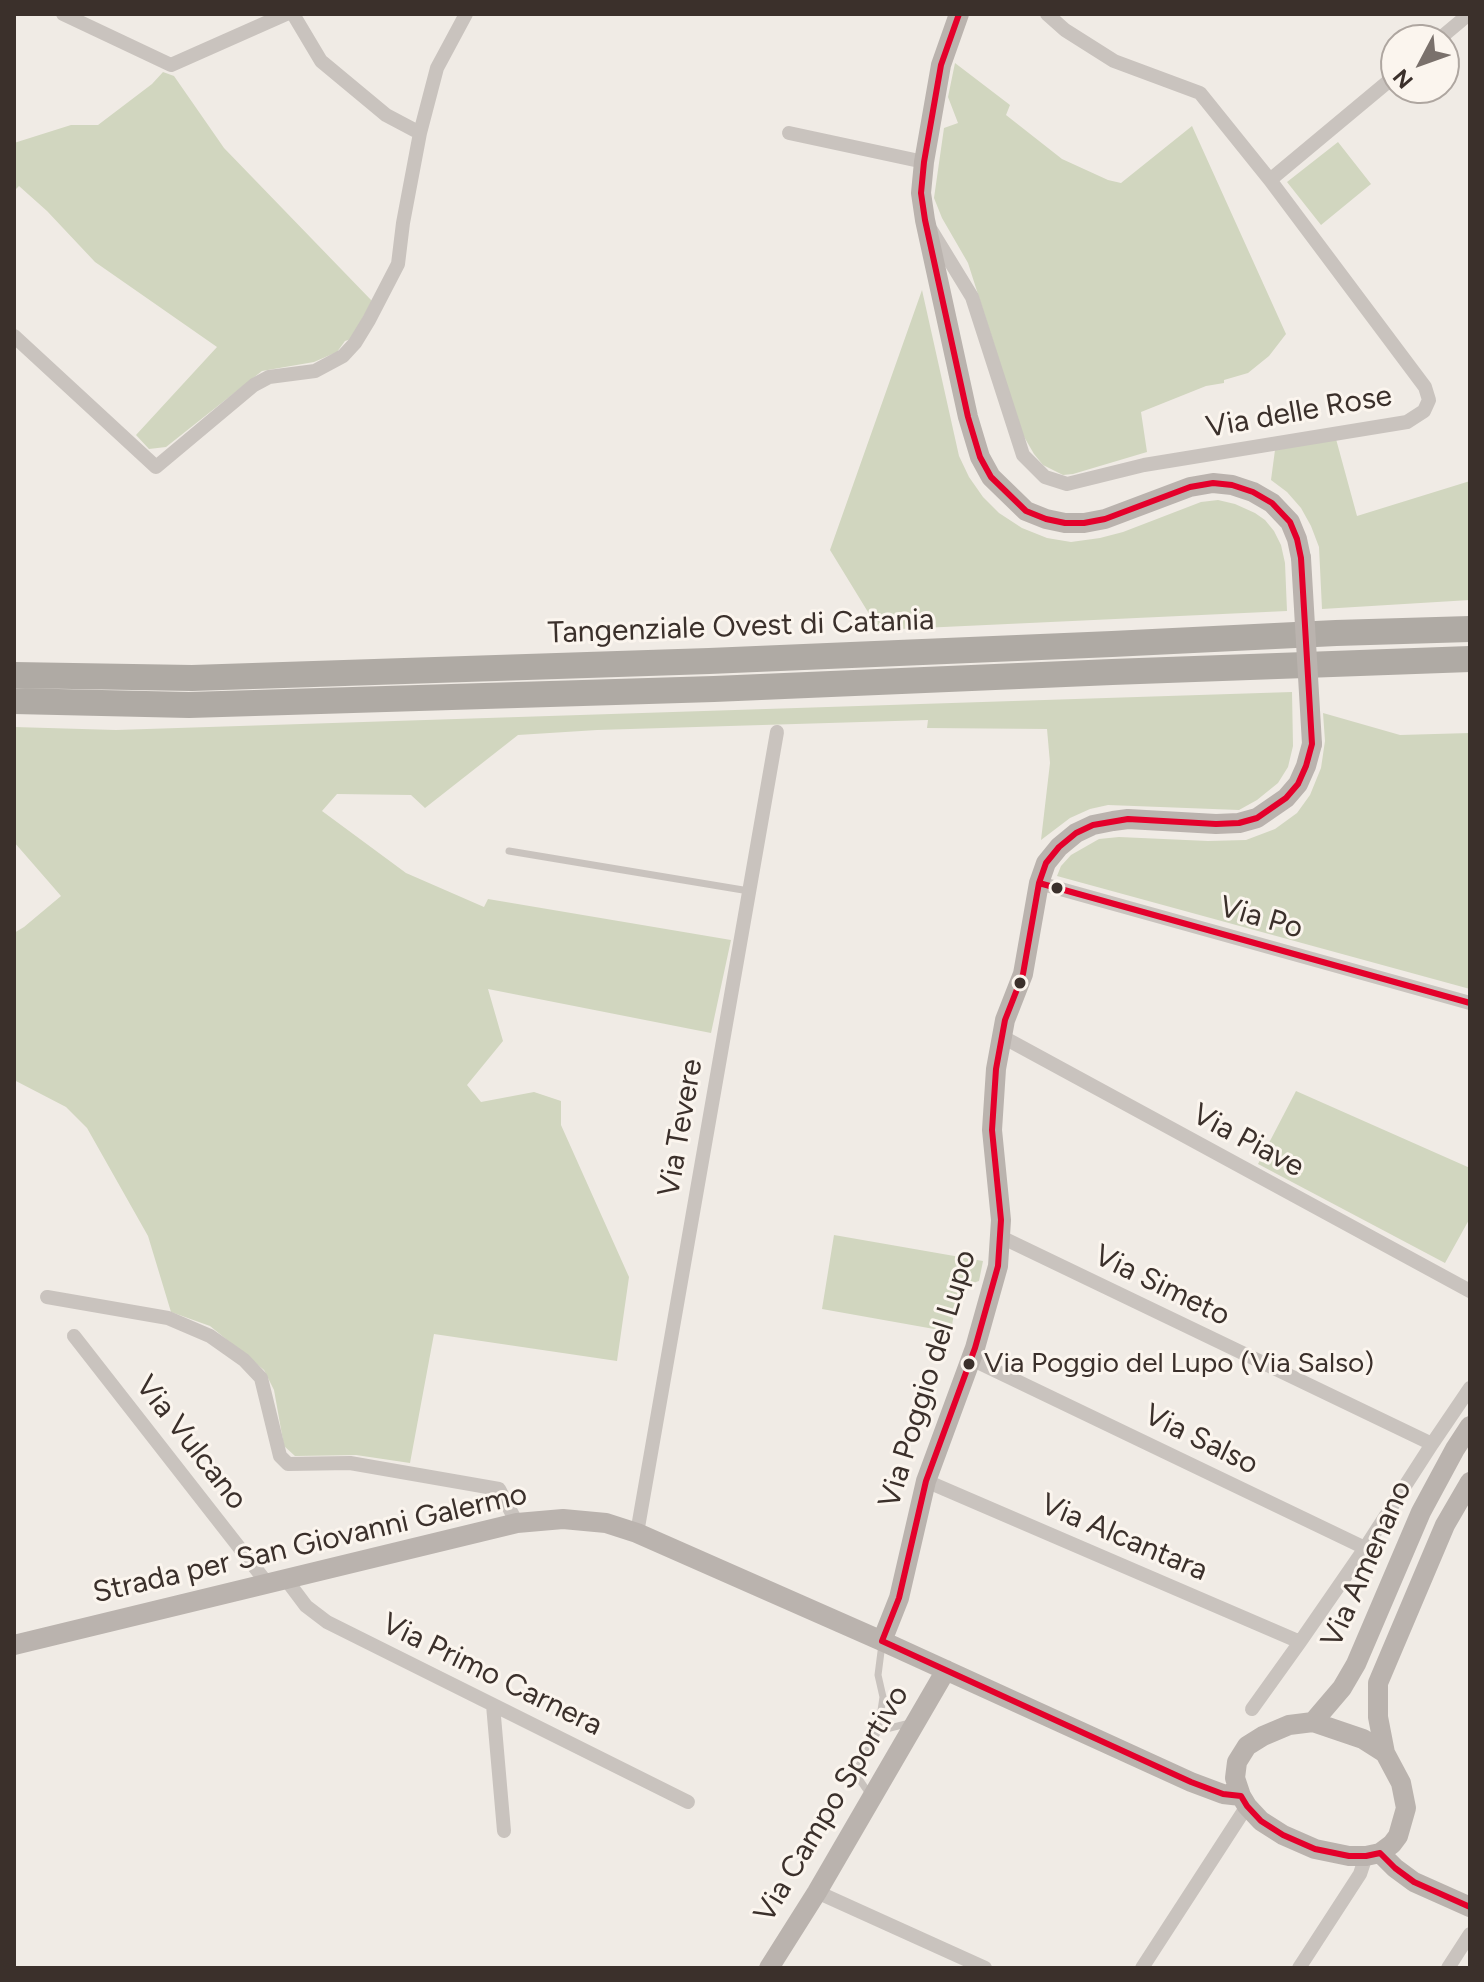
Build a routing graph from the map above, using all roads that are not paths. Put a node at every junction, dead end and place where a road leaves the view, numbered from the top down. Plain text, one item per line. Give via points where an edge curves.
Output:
1 (63, 14) edge
2 (286, 14) edge
3 (293, 14) edge
4 (466, 14) edge
5 (959, 14) edge
6 (1047, 14) edge
7 (1380, 88) edge
8 (420, 133) junction
9 (789, 133) dead end
10 (924, 162) junction
11 (1270, 180) junction
12 (925, 220) junction
13 (967, 289) junction
14 (943, 302) junction
15 (14, 336) edge
16 (1470, 621) edge
17 (1470, 629) edge
18 (1336, 633) junction
19 (1470, 659) edge
20 (1216, 668) junction
21 (1470, 674) edge
22 (14, 675) edge
23 (14, 701) edge
24 (777, 732) dead end
25 (509, 851) dead end
26 (1039, 883) junction
27 (749, 891) junction
28 (1470, 1003) edge
29 (1001, 1036) junction
30 (1001, 1237) junction
31 (1470, 1291) edge
32 (47, 1297) dead end
33 (74, 1336) dead end
34 (971, 1359) junction
35 (1470, 1388) edge
36 (1470, 1426) edge
37 (1432, 1444) junction
38 (926, 1481) junction
39 (1470, 1482) edge
40 (517, 1523) junction
41 (637, 1533) junction
42 (1365, 1548) junction
43 (276, 1580) junction
44 (882, 1641) junction
45 (1300, 1642) junction
46 (14, 1645) edge
47 (946, 1670) junction
48 (493, 1705) junction
49 (1252, 1709) dead end
50 (916, 1721) junction
51 (1313, 1722) junction
52 (878, 1731) junction
53 (1385, 1753) junction
54 (1237, 1762) junction
55 (1191, 1782) junction
56 (872, 1798) junction
57 (1244, 1801) junction
58 (688, 1802) dead end
59 (504, 1831) dead end
60 (1398, 1836) junction
61 (1373, 1854) junction
62 (817, 1892) junction
63 (1443, 1894) junction
64 (1470, 1907) edge
65 (1470, 1934) edge
66 (769, 1968) edge
67 (985, 1968) edge
68 (1142, 1968) edge
69 (1299, 1968) edge
70 (1448, 1968) edge

1 - 2 street via 171,65
3 - 8 street via 321,61 386,115
4 - 8 street via 437,68
5 - 10 main road, Via Poggio del Lupo via 941,65
6 - 11 street, Via delle Rose via 1114,61 1200,93
7 - 11 street
8 - 15 street via 398,264 355,343 315,371 269,377 254,385 156,467
9 - 10 street
10 - 12 main road, Via Poggio del Lupo
11 - 13 street, Via delle Rose via 1425,387 1429,400 1424,411 1407,422 1144,465 1067,484 1045,477 1023,455
12 - 13 street, Via delle Rose
12 - 14 main road, Via Poggio del Lupo
13 - 14 street via 951,289
14 - 26 main road, Via Poggio del Lupo, bridge via 980,457 991,477 1026,511 1084,523 1190,487 1232,485 1272,503 1290,522 1301,558 1312,744 1298,784 1257,818 1239,823 1128,819 1093,825 1059,847
16 - 18 highway
17 - 18 highway, Tangenziale Ovest di Catania
18 - 22 highway, Tangenziale Ovest di Catania via 192,678
19 - 20 highway, Tangenziale Ovest di Catania
20 - 21 highway
20 - 23 highway, Tangenziale Ovest di Catania via 189,705
24 - 27 street, Via Tevere
25 - 27 lane
26 - 28 street, Via Po
26 - 29 main road, Via Poggio del Lupo via 1023,974
27 - 41 street, Via Tevere
29 - 30 main road, Via Poggio del Lupo via 992,1130
29 - 31 street, Via Piave
30 - 34 main road, Via Poggio del Lupo via 998,1266
30 - 37 street, Via Simeto
32 - 40 street via 168,1318 210,1336 261,1378 280,1456 288,1464 350,1463 499,1489
33 - 43 street, Via Vulcano
34 - 38 main road, Via Poggio del Lupo
34 - 42 street, Via Salso
35 - 37 street
36 - 51 main road, Via Amenano via 1421,1512 1356,1664
37 - 42 street
38 - 44 main road, Via Poggio del Lupo via 899,1598
38 - 45 street, Via Alcantara
39 - 53 main road, Via Amenano via 1445,1525 1378,1683
40 - 41 main road, Strada per San Giovanni Galermo via 563,1519 606,1523
40 - 43 main road, Strada per San Giovanni Galermo
41 - 44 main road, Strada per San Giovanni Galermo
42 - 45 street
43 - 46 main road, Strada per San Giovanni Galermo
43 - 48 street, Via Primo Carnera via 327,1622
44 - 47 main road, Strada per San Giovanni Galermo
44 - 52 lane
45 - 49 street
47 - 50 main road, Via Campo Sportivo
47 - 55 main road, Strada per San Giovanni Galermo
48 - 58 street, Via Primo Carnera
48 - 59 street
50 - 52 lane
50 - 56 main road, Via Campo Sportivo
51 - 53 main road via 1363,1739
51 - 54 main road via 1263,1736 1247,1746
52 - 56 lane via 855,1773
53 - 60 main road via 1401,1783 1406,1808
54 - 55 main road via 1218,1776
54 - 57 main road via 1235,1778
55 - 57 main road, Strada per San Giovanni Galermo
56 - 62 main road, Via Campo Sportivo
57 - 61 main road via 1261,1821 1315,1849 1349,1856
57 - 68 street
60 - 61 main road
60 - 63 main road via 1411,1867
61 - 63 main road
61 - 69 street
62 - 66 main road, Via Campo Sportivo
62 - 67 street
63 - 64 main road
65 - 70 street

